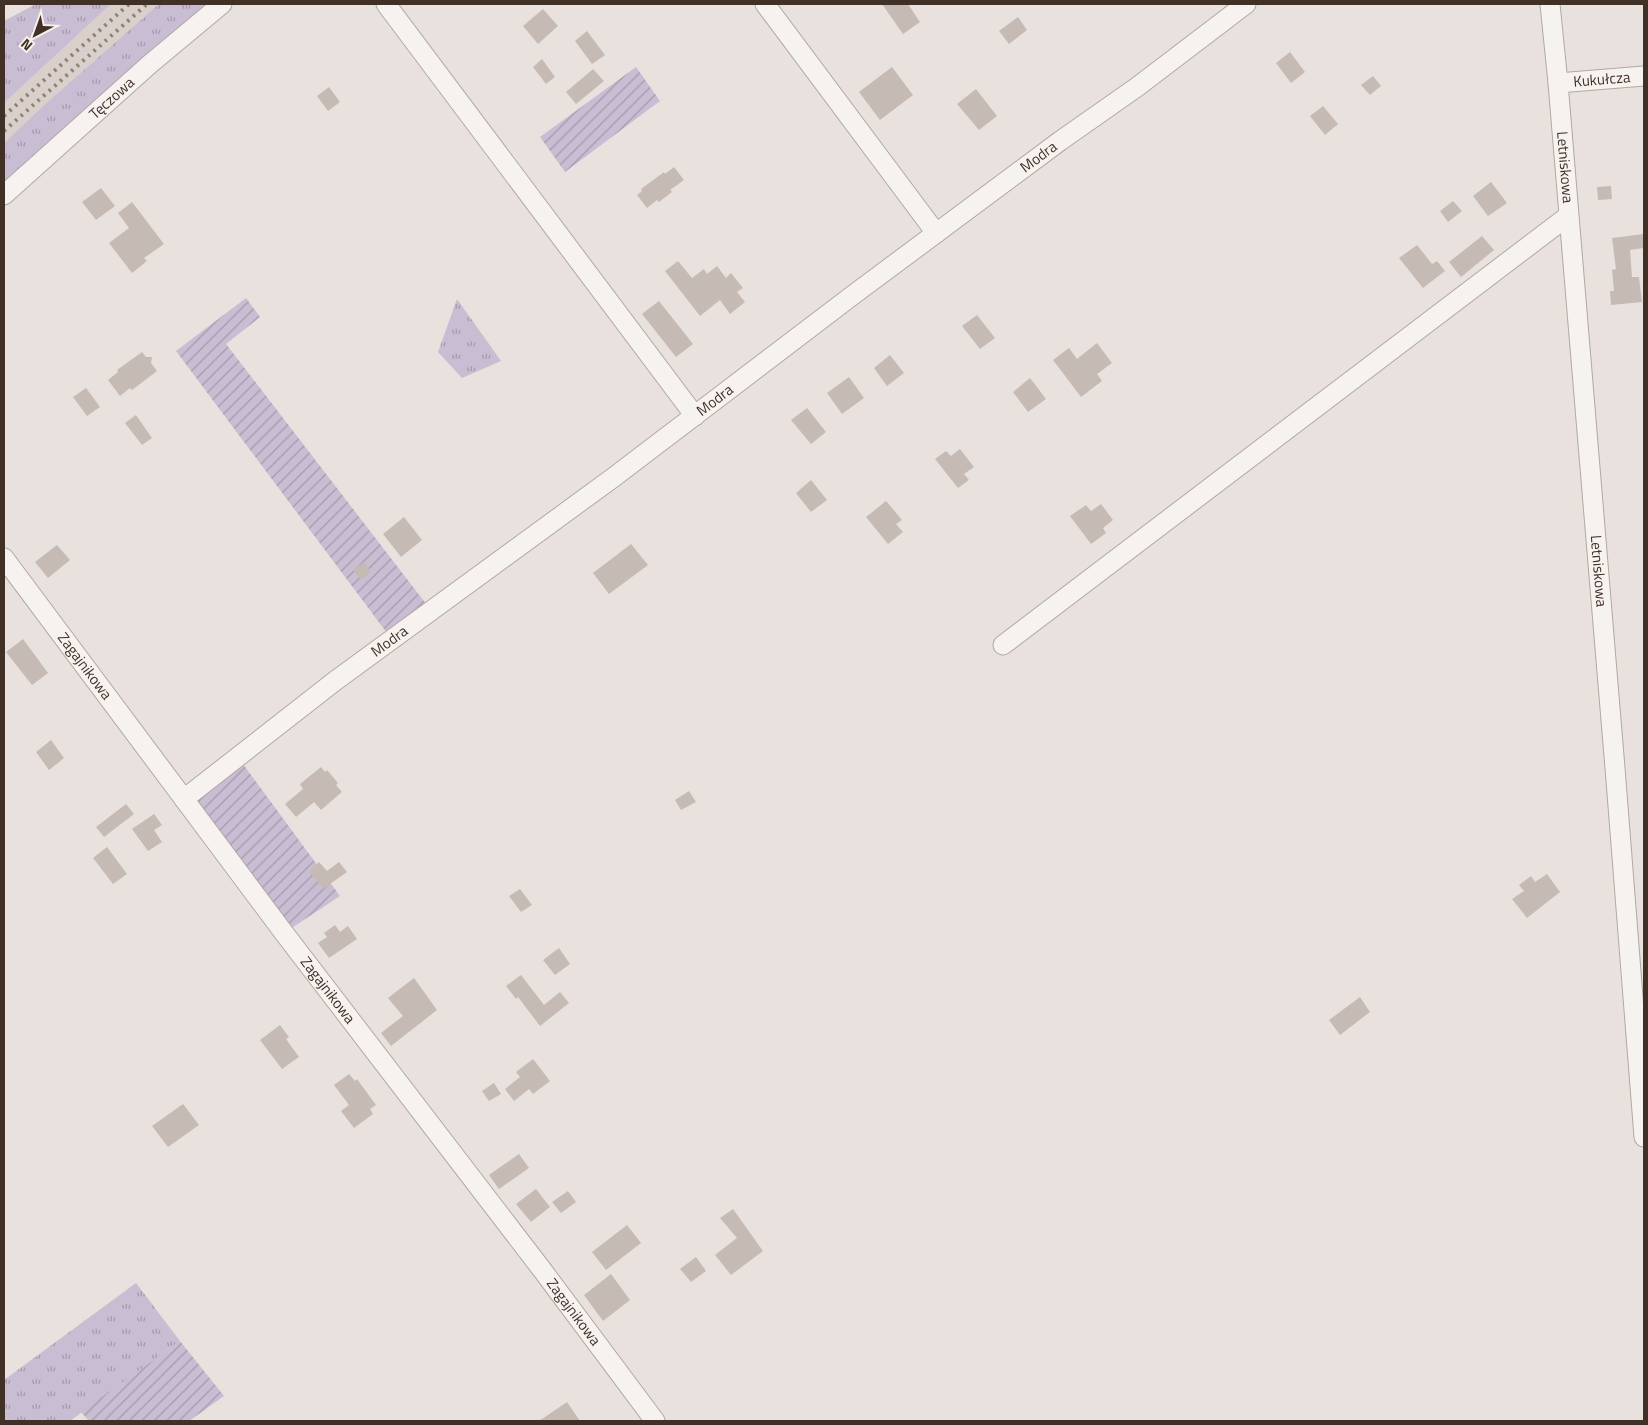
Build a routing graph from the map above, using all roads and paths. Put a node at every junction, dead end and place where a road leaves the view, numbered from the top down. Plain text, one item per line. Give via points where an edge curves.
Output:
1 (222, 4) edge
2 (386, 4) edge
3 (765, 4) edge
4 (1246, 4) edge
5 (1550, 4) edge
6 (1644, 76) edge
7 (1558, 83) junction
8 (4, 195) edge
9 (1568, 216) junction
10 (936, 233) junction
11 (695, 416) junction
12 (4, 558) edge
13 (1003, 645) dead end
14 (184, 799) junction
15 (1644, 1137) edge
16 (655, 1421) edge

1 - 8 street, Tęczowa
2 - 11 street
3 - 10 street
4 - 10 street, Modra
5 - 7 street, Letniskowa
6 - 7 street, Kukułcza
7 - 9 street, Letniskowa
9 - 13 street
9 - 15 street, Letniskowa
10 - 11 street, Modra
11 - 14 street, Modra via 335,681
12 - 14 street, Zagajnikowa
14 - 16 street, Zagajnikowa

